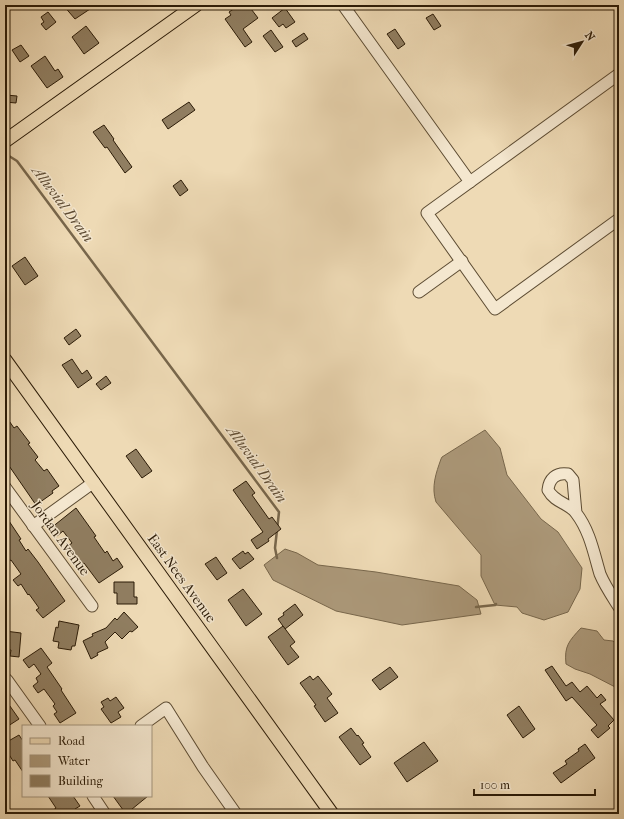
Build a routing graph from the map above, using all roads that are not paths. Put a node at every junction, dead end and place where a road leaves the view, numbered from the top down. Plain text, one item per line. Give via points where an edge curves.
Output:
1 (196, 5) edge
2 (343, 5) edge
3 (619, 74) edge
4 (5, 141) edge
5 (470, 182) junction
6 (619, 219) edge
7 (462, 261) junction
8 (419, 292) dead end
9 (5, 360) edge
10 (94, 482) junction
11 (5, 487) edge
12 (576, 513) dead end
13 (34, 526) junction
14 (92, 606) dead end
15 (619, 607) edge
16 (6, 680) edge
17 (39, 725) edge
18 (142, 725) edge
19 (94, 797) edge
20 (105, 814) edge
21 (236, 814) edge
22 (332, 814) edge

1 - 4 main road
2 - 5 street
3 - 5 street
5 - 7 street via 427,213
6 - 7 street via 495,309
7 - 8 street
9 - 10 main road, East Nees Avenue
10 - 13 street
10 - 22 main road, East Nees Avenue
11 - 13 street, Jordan Avenue
12 - 15 street via 588,537 604,584
13 - 14 street, Jordan Avenue
16 - 17 street
18 - 21 street via 166,708
19 - 20 street

